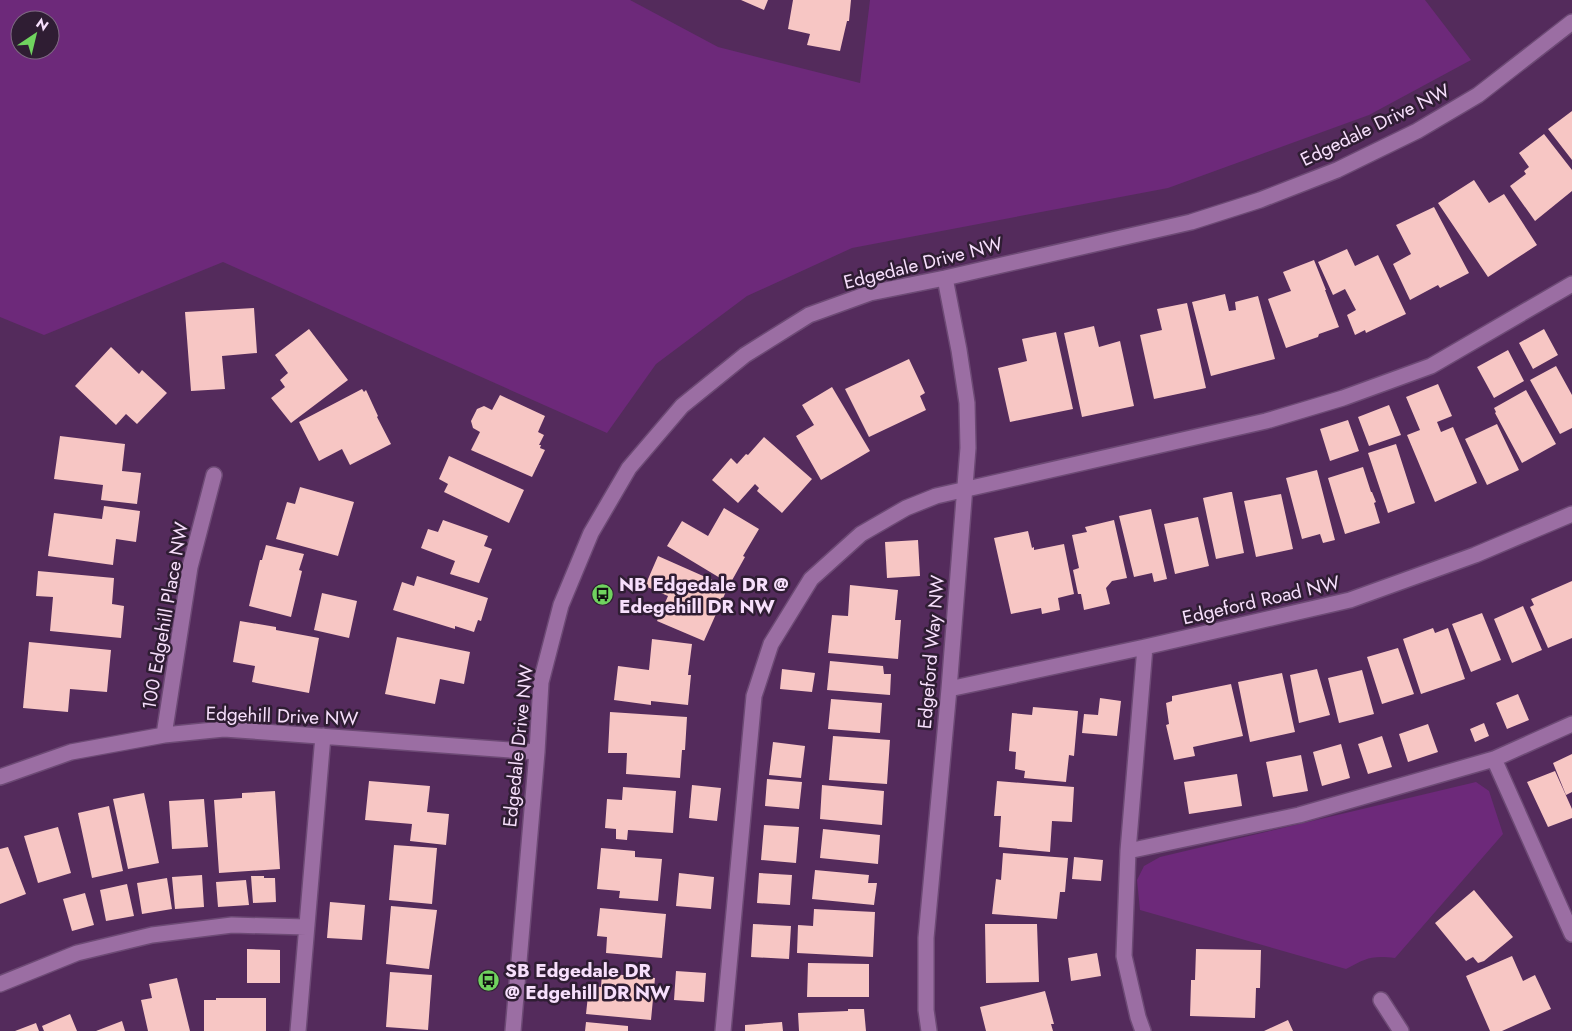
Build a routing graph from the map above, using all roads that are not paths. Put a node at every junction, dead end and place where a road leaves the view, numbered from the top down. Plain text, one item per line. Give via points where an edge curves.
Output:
1 (1572, 22) edge
2 (945, 278) junction
3 (1572, 284) edge
4 (214, 475) dead end
5 (965, 488) junction
6 (1572, 514) edge
7 (1146, 647) junction
8 (948, 689) junction
9 (1572, 724) edge
10 (164, 736) junction
11 (323, 736) junction
12 (537, 752) junction
13 (1494, 759) junction
14 (0, 777) edge
15 (1128, 851) junction
16 (306, 927) junction
17 (1572, 934) edge
18 (0, 984) edge
19 (1381, 1000) dead end
20 (298, 1031) edge
21 (513, 1031) edge
22 (723, 1031) edge
23 (928, 1031) edge
24 (1143, 1031) edge
25 (1401, 1031) edge

1 - 2 street, Edgedale Drive NW via 1478,95 1416,131 1337,170 1191,222
2 - 5 street, Edgeford Way NW via 967,404
2 - 12 street, Edgedale Drive NW via 870,293 809,315 745,355 682,406 629,468 583,551 561,605 541,682
3 - 5 street via 1432,366 1343,398 1266,421
4 - 10 street, 100 Edgehill Place NW via 190,567
5 - 8 street, Edgeford Way NW
5 - 22 street via 906,508 861,534 811,579 771,644 754,696
6 - 7 street, Edgeford Road NW via 1475,555 1350,600
7 - 8 street, Edgeford Road NW
7 - 15 street
8 - 23 street, Edgeford Way NW via 926,938
9 - 13 street
10 - 11 street, Edgehill Drive NW via 224,729
10 - 14 street, Edgehill Drive NW via 71,752
11 - 12 street, Edgehill Drive NW
11 - 16 street
12 - 21 street, Edgedale Drive NW
13 - 15 street via 1300,815
13 - 17 street
15 - 24 street via 1124,956
16 - 18 street via 232,925 152,935 77,953
16 - 20 street
19 - 25 street

